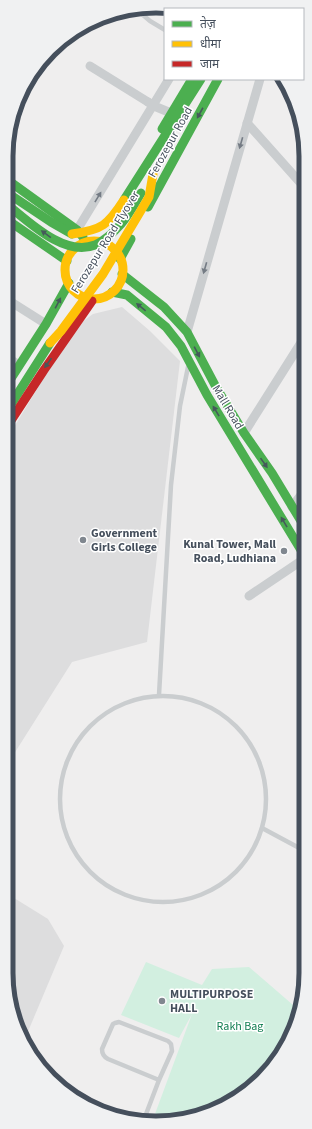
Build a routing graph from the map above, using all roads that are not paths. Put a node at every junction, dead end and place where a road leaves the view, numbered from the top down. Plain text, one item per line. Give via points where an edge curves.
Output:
1 (141, 14) edge
2 (164, 29) edge
3 (90, 66) dead end
4 (168, 80) edge
5 (191, 80) edge
6 (199, 80) edge
7 (208, 80) edge
8 (217, 80) edge
9 (260, 80) edge
10 (171, 113) junction
11 (247, 124) junction
12 (156, 167) junction
13 (299, 181) edge
14 (13, 184) edge
15 (13, 197) edge
16 (13, 209) edge
17 (13, 224) edge
18 (75, 232) junction
19 (87, 243) junction
20 (120, 259) junction
21 (66, 260) junction
22 (122, 274) junction
23 (69, 283) junction
24 (112, 292) junction
25 (93, 298) junction
26 (13, 304) edge
27 (45, 327) junction
28 (187, 332) junction
29 (62, 344) junction
30 (299, 346) edge
31 (13, 362) edge
32 (189, 362) junction
33 (19, 366) junction
34 (13, 375) edge
35 (13, 401) edge
36 (13, 417) edge
37 (244, 433) junction
38 (299, 498) edge
39 (292, 508) junction
40 (299, 518) edge
41 (299, 547) edge
42 (299, 562) edge
43 (249, 596) dead end
44 (159, 695) junction
45 (262, 828) junction
46 (299, 848) edge
47 (159, 1080) junction
48 (145, 1116) edge

1 - 2 lane
3 - 10 street via 151,104
18 -> 4 street
5 - 10 main road, Ferozepur Road
6 - 18 main road, Ferozepur Road Flyover, bridge via 112,217 105,225 91,231
7 - 12 main road, Ferozepur Road Flyover
8 -> 20 main road, Ferozepur Road
9 - 11 street
10 - 19 main road, Ferozepur Road via 141,164
11 - 13 street
11 -> 28 street
12 - 19 main road, bridge via 121,223 97,244 92,246
12 - 35 main road, Ferozepur Road Flyover, bridge via 149,197 102,274 50,343
14 - 18 main road
15 - 18 main road via 69,233
19 -> 16 main road, Ferozepur Road Flyover, bridge via 65,244 50,238
17 - 21 main road
18 - 19 main road
19 - 20 main road via 97,241 106,244 114,249
19 - 21 main road via 78,245
20 - 22 main road via 123,266
21 - 23 main road via 65,270
22 - 24 main road
22 - 28 main road, Mall Road via 164,307
23 - 25 main road via 79,294
27 -> 23 main road
24 - 25 main road
32 -> 24 main road, Mall Road via 166,327 127,295
25 - 29 main road
26 - 27 street
27 - 29 main road
27 - 33 main road
28 -> 37 main road, Mall Road
29 -> 36 main road
30 - 37 street
31 - 33 street
41 -> 32 main road, Mall Road
32 - 44 lane via 180,406 171,485
33 - 34 main road
37 -> 39 main road, Mall Road via 272,473
38 - 39 street
39 - 40 main road, Mall Road
42 - 43 street
44 - 45 lane via 178,696 215,709 231,720 245,735 255,751 265,782 266,808
44 - 45 lane via 138,698 118,705 100,716 85,730 73,747 64,767 59,789 59,810 64,832 73,852 86,869 102,884 142,901 186,900 226,881 254,848
45 - 46 lane
47 - 47 lane via 172,1051 171,1044 120,1022 113,1024 102,1048 104,1056
47 - 48 lane

